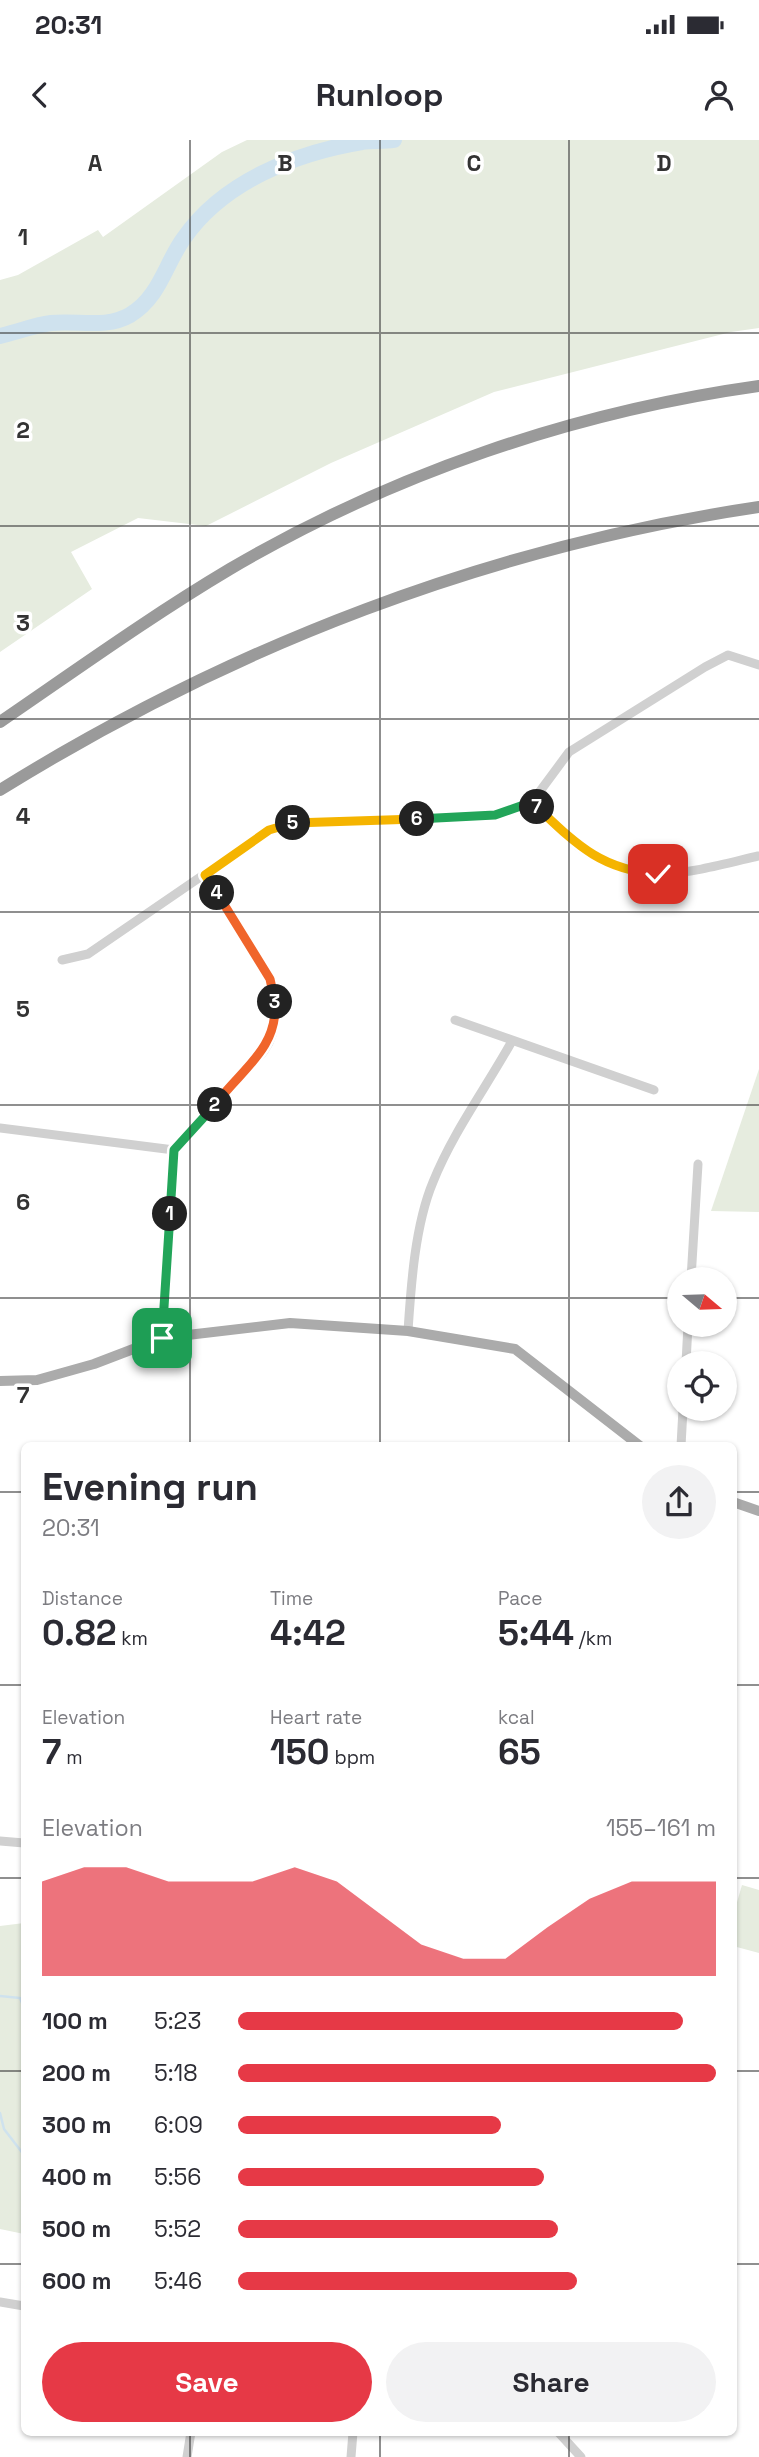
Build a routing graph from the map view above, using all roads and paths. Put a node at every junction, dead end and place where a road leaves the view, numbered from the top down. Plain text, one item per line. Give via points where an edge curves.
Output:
1 (759, 386) edge
2 (759, 507) edge
3 (759, 665) edge
4 (0, 720) edge
5 (0, 790) edge
6 (532, 802) junction
7 (758, 856) edge
8 (205, 875) junction
9 (62, 960) dead end
10 (455, 1020) dead end
11 (512, 1041) junction
12 (654, 1090) dead end
13 (0, 1128) edge
14 (174, 1150) junction
15 (698, 1164) dead end
16 (692, 1267) edge
17 (408, 1331) junction
18 (162, 1338) junction
19 (0, 1381) edge
20 (682, 1421) edge
21 (635, 1442) edge
22 (681, 1442) edge
23 (737, 1503) edge
24 (759, 1511) edge
25 (0, 1841) edge
26 (21, 1843) edge
27 (0, 2302) edge
28 (21, 2305) edge
29 (190, 2436) edge
30 (353, 2436) edge
31 (562, 2436) edge
32 (187, 2457) edge
33 (351, 2457) edge
34 (581, 2457) edge

1 - 4 highway via 653,404 564,427 393,488 231,569
2 - 5 highway via 563,546 359,611 177,690
3 - 6 street via 728,655 705,667 569,752
6 - 7 street via 581,848 632,872 675,874
6 - 8 street via 482,816 299,821 269,830
8 - 9 street via 88,954
8 - 14 street via 270,979 276,1017 265,1050 230,1083 205,1119
10 - 11 street
11 - 12 street
11 - 17 street via 431,1185 411,1289
13 - 14 street
14 - 18 street
15 - 16 street
17 - 18 main road via 290,1322
17 - 21 main road via 515,1349
18 - 19 main road via 37,1380
20 - 22 street
23 - 24 main road
25 - 26 street
27 - 28 street
29 - 32 street
30 - 33 street
31 - 34 street

